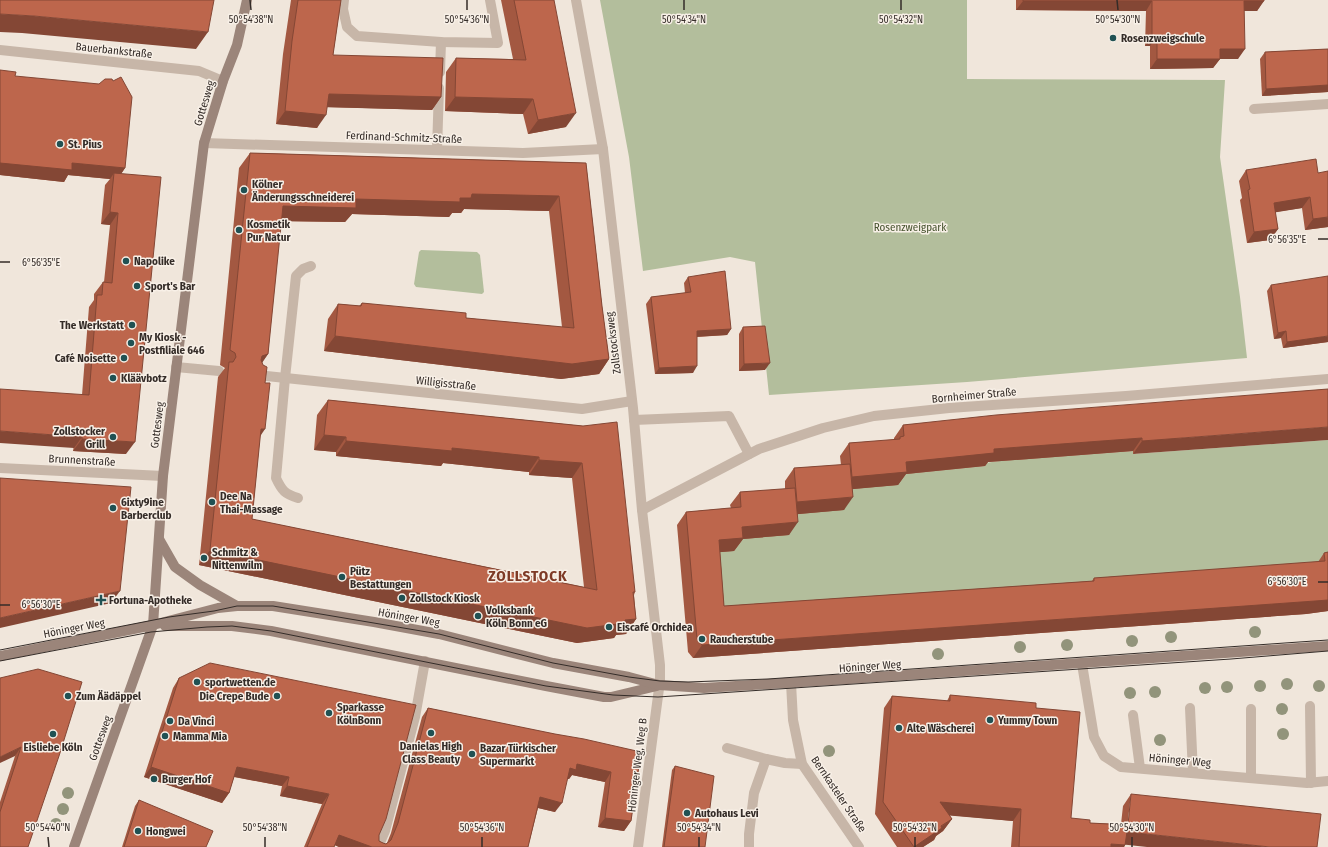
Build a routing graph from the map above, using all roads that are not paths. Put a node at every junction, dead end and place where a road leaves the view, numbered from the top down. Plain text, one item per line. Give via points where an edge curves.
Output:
1 (247, 0) edge
2 (344, 0) edge
3 (490, 0) edge
4 (576, 0) edge
5 (441, 42) junction
6 (0, 50) edge
7 (223, 81) junction
8 (1328, 104) edge
9 (1254, 109) dead end
10 (204, 143) junction
11 (603, 149) junction
12 (437, 150) junction
13 (311, 266) dead end
14 (176, 366) junction
15 (219, 371) dead end
16 (257, 375) edge
17 (285, 378) junction
18 (1328, 379) edge
19 (632, 401) junction
20 (634, 420) junction
21 (749, 454) junction
22 (0, 468) edge
23 (164, 476) junction
24 (298, 498) dead end
25 (642, 510) junction
26 (159, 540) junction
27 (237, 606) junction
28 (153, 625) junction
29 (1328, 646) edge
30 (0, 656) edge
31 (425, 661) junction
32 (1082, 664) junction
33 (791, 683) junction
34 (659, 685) junction
35 (1310, 706) dead end
36 (1190, 708) dead end
37 (1251, 709) dead end
38 (1134, 715) dead end
39 (727, 748) dead end
40 (766, 759) junction
41 (802, 764) junction
42 (1140, 768) junction
43 (1193, 773) junction
44 (1251, 778) junction
45 (1328, 781) edge
46 (1311, 783) junction
47 (74, 847) edge
48 (378, 847) edge
49 (638, 847) edge
50 (749, 847) edge
51 (859, 847) edge

1 - 7 street, Gottesweg via 237,45
2 - 5 street via 342,9 347,27 357,36
3 - 5 street via 498,44
4 - 11 street, Zollstocksweg
5 - 12 street
6 - 7 street, Bauerbankstraße via 199,71
7 - 10 street, Gottesweg
8 - 9 street
10 - 12 street, Ferdinand-Schmitz-Straße
10 - 14 street, Gottesweg
11 - 12 street, Ferdinand-Schmitz-Straße via 522,153
11 - 19 street, Zollstocksweg
13 - 17 street via 296,276
14 - 15 street
14 - 23 street, Gottesweg
16 - 17 street, Willigisstraße
17 - 19 street, Willigisstraße via 582,409
17 - 24 street via 276,478 281,489
18 - 21 street, Bornheimer Straße via 874,416 823,428
19 - 20 street, Zollstocksweg
20 - 21 street via 729,416
20 - 25 street, Zollstocksweg
21 - 25 street, Bornheimer Straße
22 - 23 street, Brunnenstraße
23 - 26 street, Gottesweg
25 - 34 street, Zollstocksweg via 660,665
26 - 27 street via 175,566 200,585
26 - 28 street, Gottesweg
27 - 28 street, Höninger Weg via 218,608
27 - 34 street, Höninger Weg via 273,606 439,634
28 - 30 street, Höninger Weg
28 - 31 street, Höninger Weg via 232,626
28 - 47 street, Gottesweg
29 - 32 street, Höninger Weg
31 - 34 street, Höninger Weg via 604,697
31 - 48 street via 415,717 385,832
32 - 33 street, Höninger Weg
32 - 42 street, Höninger Weg via 1094,737 1104,756 1121,767
33 - 34 street, Höninger Weg via 704,688
33 - 41 street, Bernkasteler Straße via 793,720
34 - 49 street, Höninger Weg, Weg B
35 - 46 street
36 - 43 street
37 - 44 street
38 - 42 street
39 - 40 street
40 - 41 street
40 - 50 street via 754,793
41 - 51 street, Bernkasteler Straße
42 - 43 street, Höninger Weg
43 - 44 street, Höninger Weg
44 - 46 street, Höninger Weg
45 - 46 street, Höninger Weg

